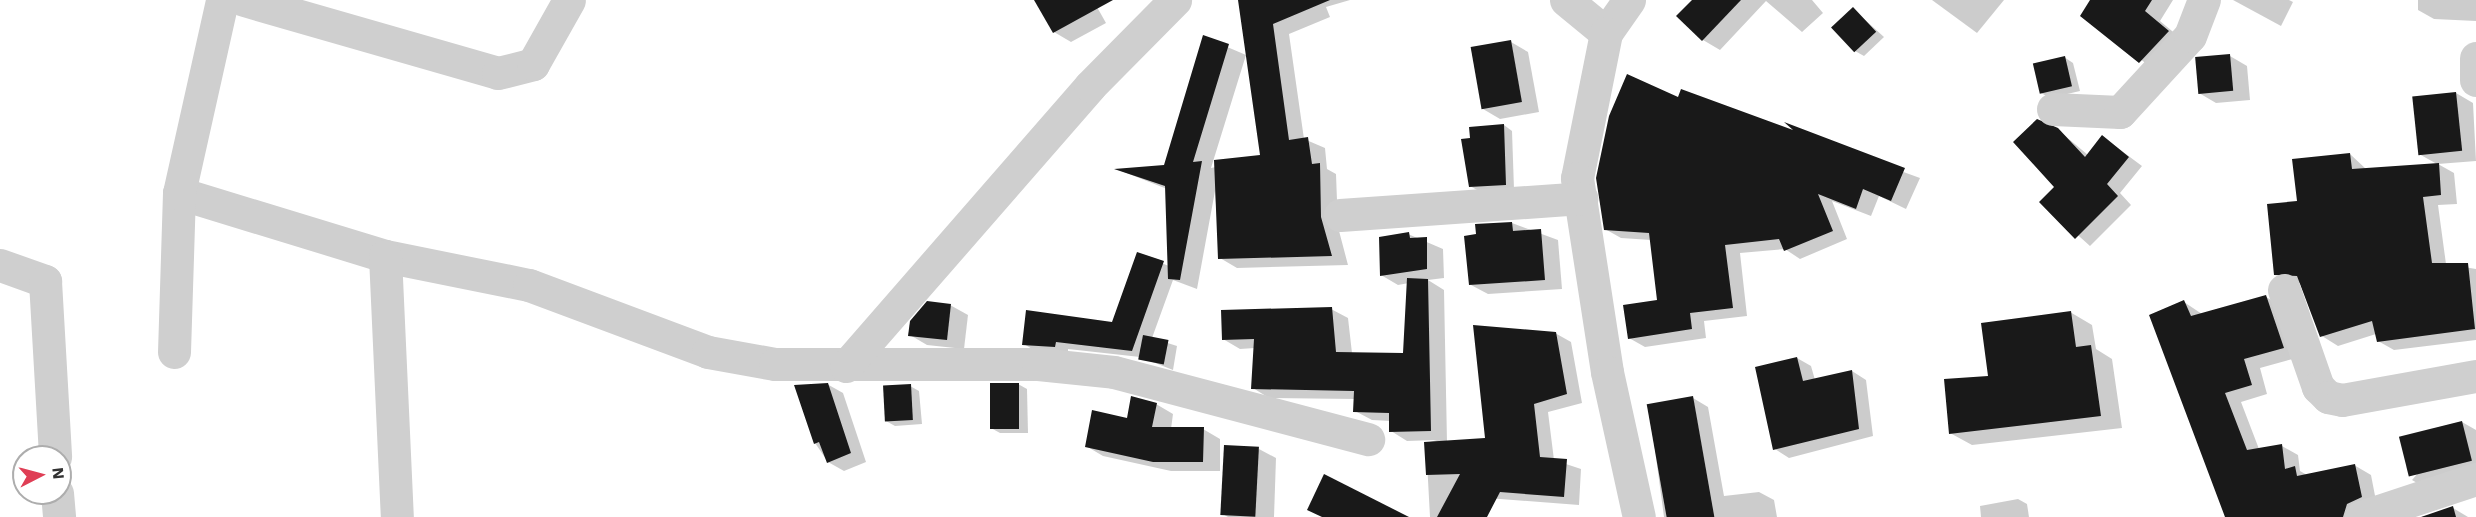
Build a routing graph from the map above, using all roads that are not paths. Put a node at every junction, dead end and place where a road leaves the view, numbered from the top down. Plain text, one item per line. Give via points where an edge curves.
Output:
1 (222, 0) edge
2 (244, 0) edge
3 (569, 0) edge
4 (1175, 0) edge
5 (1566, 0) edge
6 (1629, 0) edge
7 (2204, 0) edge
8 (1606, 33) junction
9 (2476, 58) edge
10 (2476, 80) edge
11 (2053, 109) dead end
12 (179, 193) junction
13 (1581, 198) junction
14 (1340, 216) dead end
15 (385, 256) junction
16 (0, 265) edge
17 (2284, 290) dead end
18 (174, 352) dead end
19 (846, 366) junction
20 (2476, 376) edge
21 (1368, 439) dead end
22 (54, 445) edge
23 (2476, 479) edge
24 (397, 517) edge
25 (1639, 517) edge
26 (2361, 517) edge

1 - 12 street
2 - 3 street via 498,73 533,64
4 - 19 street via 1090,86
5 - 8 street
6 - 8 street
7 - 11 street via 2190,36 2120,112
8 - 13 street via 1577,178
9 - 10 street
12 - 15 street
12 - 18 street
13 - 14 street
13 - 25 street via 1607,372
15 - 19 street via 529,285 708,352 775,364
15 - 24 street
16 - 22 street via 45,281
17 - 20 street via 2318,387 2328,397 2342,400
19 - 21 street via 1038,364 1114,372
23 - 26 street

